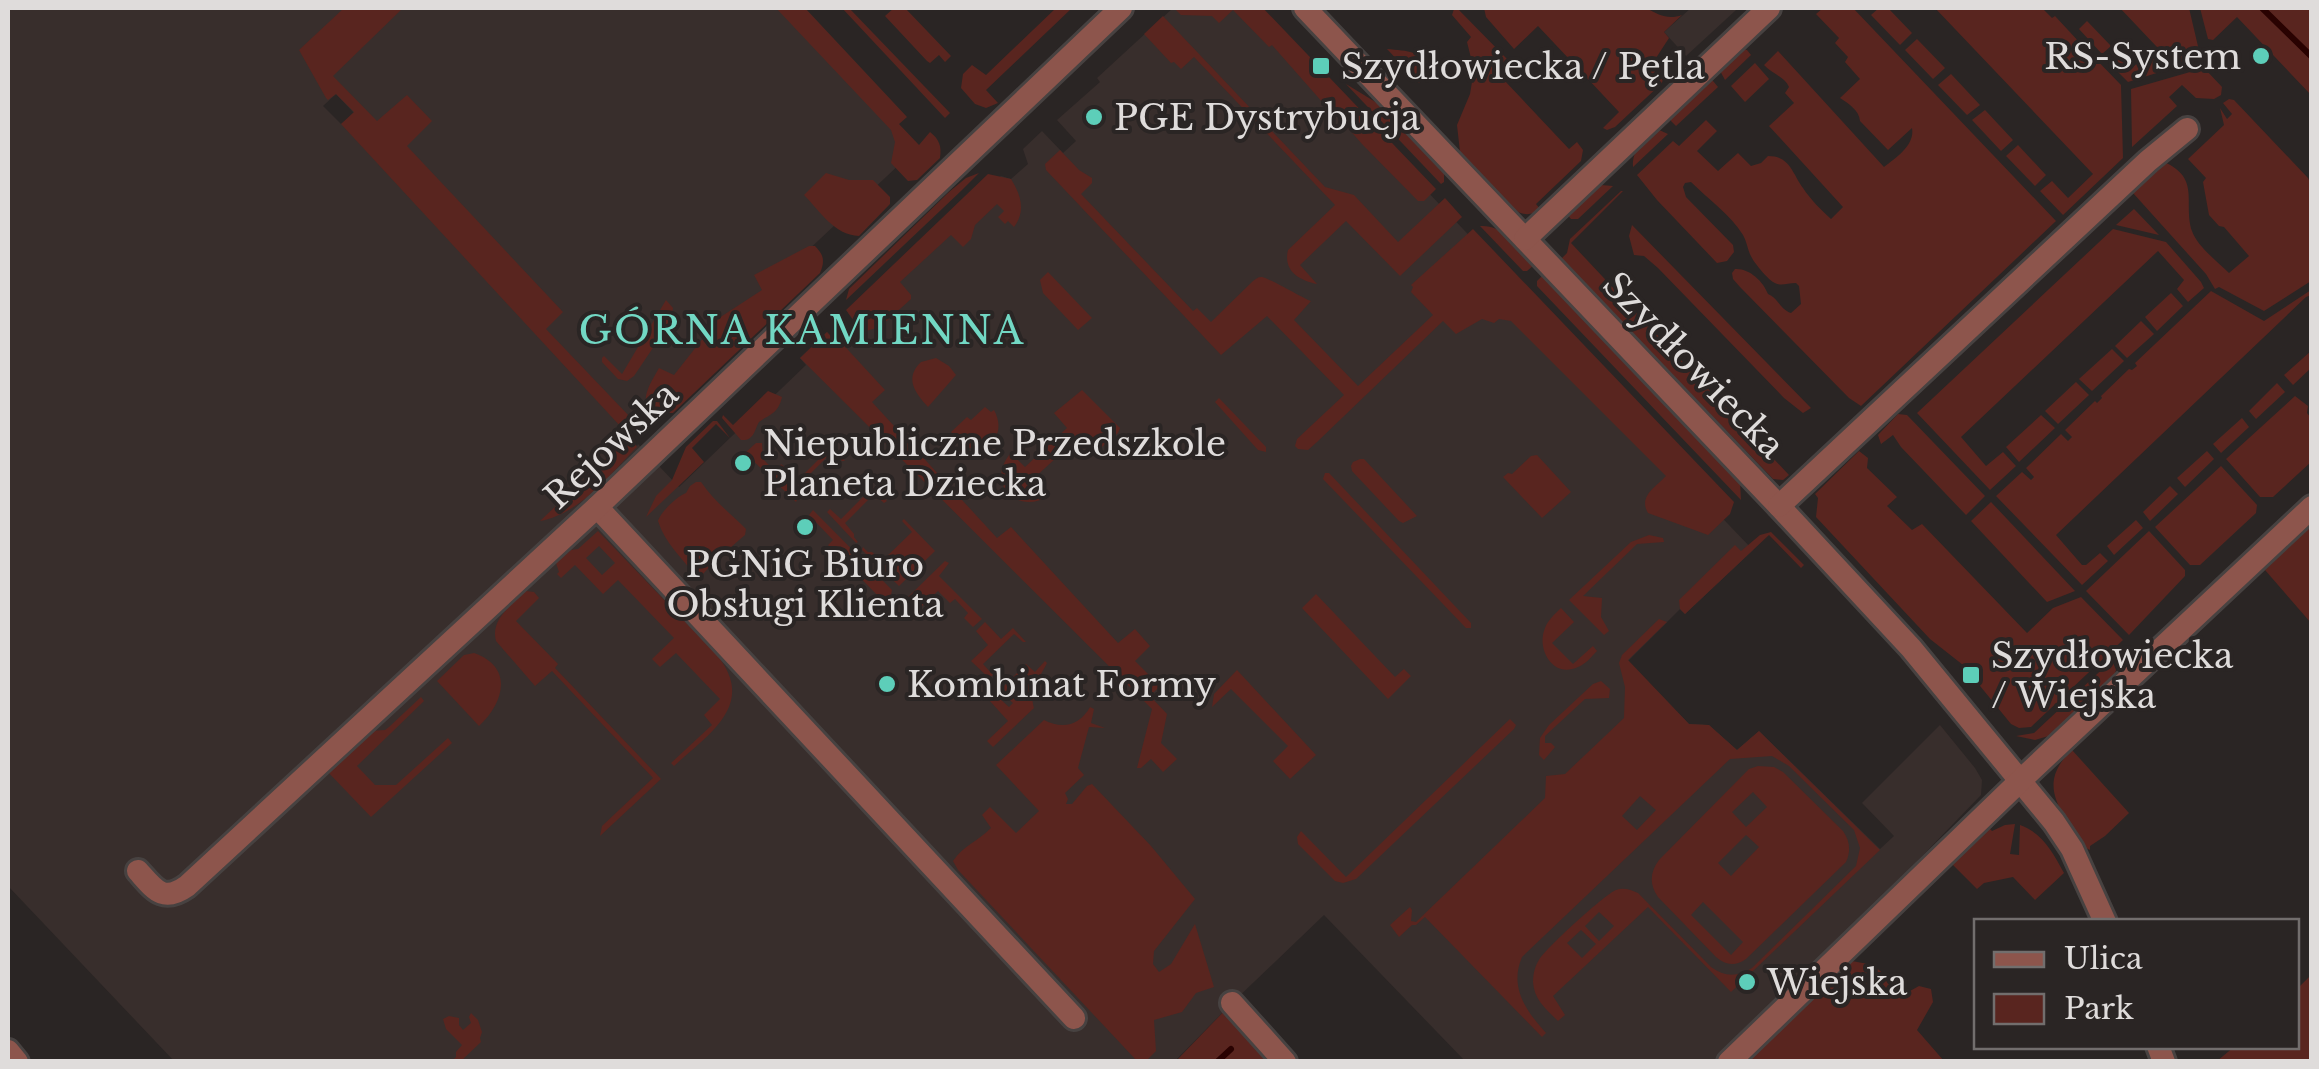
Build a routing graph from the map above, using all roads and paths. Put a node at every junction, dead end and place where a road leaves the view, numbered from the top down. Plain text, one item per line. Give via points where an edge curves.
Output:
1 (1121, 8) edge
2 (1305, 8) edge
3 (1769, 8) edge
4 (2187, 129) dead end
5 (1526, 239) junction
6 (597, 506) junction
7 (1779, 506) junction
8 (2312, 507) edge
9 (2021, 780) junction
10 (138, 872) dead end
11 (2103, 919) edge
12 (1232, 1003) dead end
13 (1074, 1018) dead end
14 (8, 1051) edge
15 (17, 1062) edge
16 (1285, 1062) edge
17 (1730, 1062) edge

1 - 6 street, Rejowska
2 - 5 street, Szydłowiecka
3 - 5 street
4 - 7 street via 1859,420
5 - 7 street, Szydłowiecka
6 - 10 street, Rejowska via 187,886 161,894
6 - 13 street
7 - 9 street, Szydłowiecka
8 - 9 street
9 - 11 street, Szydłowiecka via 2072,848
9 - 17 street
12 - 16 street
14 - 15 street

